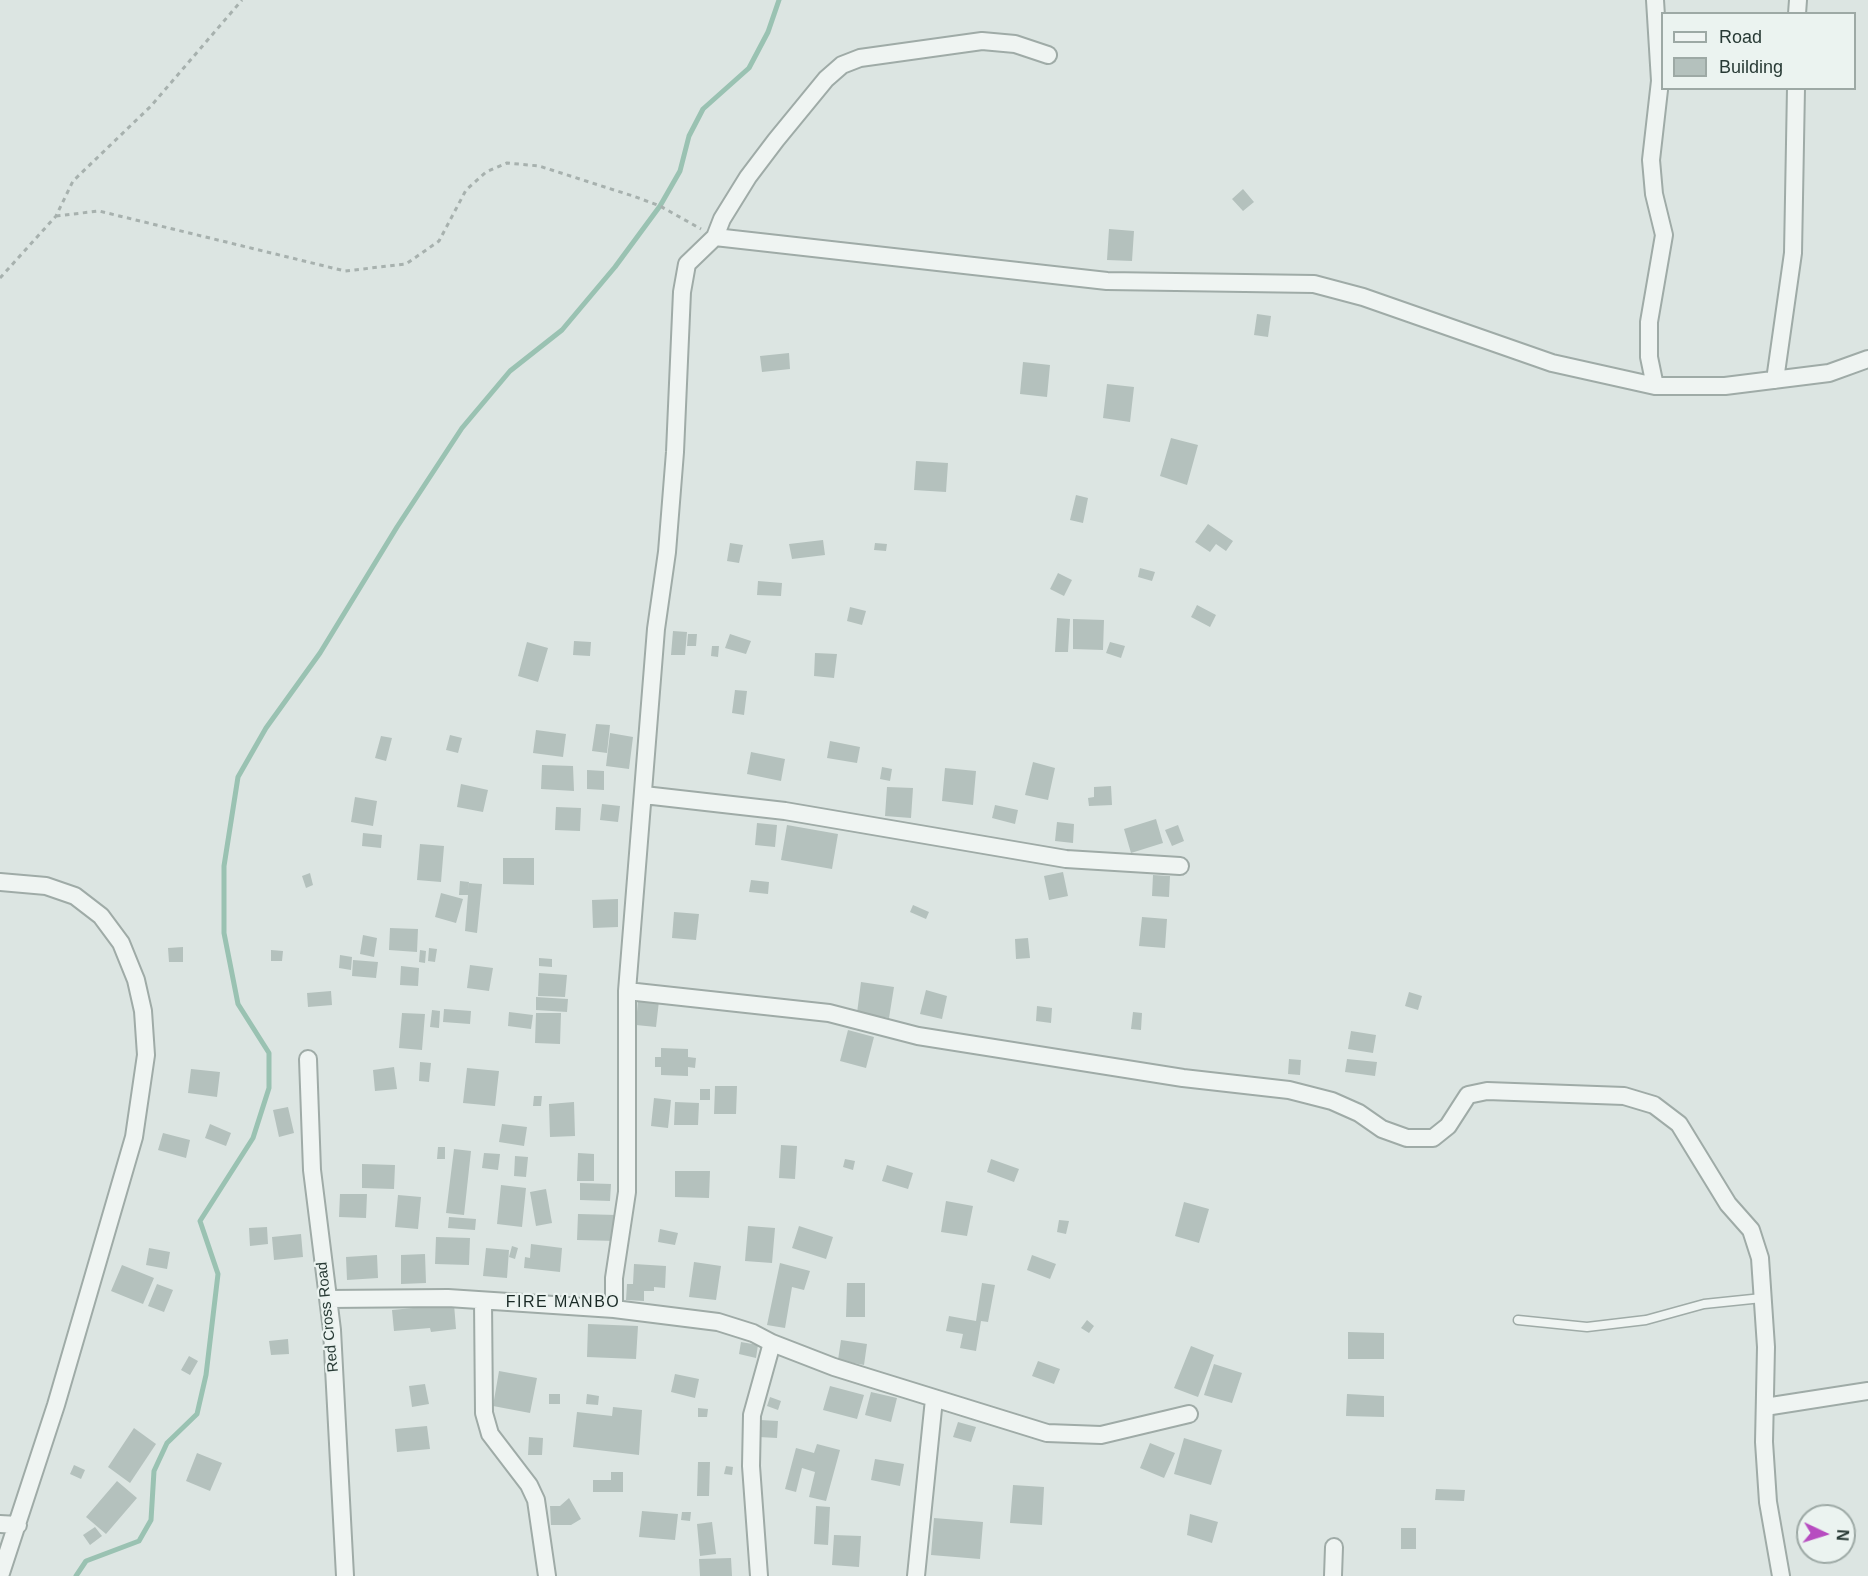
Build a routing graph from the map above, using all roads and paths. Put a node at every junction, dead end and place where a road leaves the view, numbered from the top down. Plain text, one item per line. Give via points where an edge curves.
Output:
1 (242, 0) edge
2 (1655, 0) edge
3 (1048, 55) dead end
4 (1796, 90) edge
5 (56, 216) junction
6 (715, 237) junction
7 (0, 278) edge
8 (1868, 358) edge
9 (1775, 380) junction
10 (1656, 386) junction
11 (644, 795) junction
12 (1180, 866) dead end
13 (0, 882) edge
14 (627, 991) junction
15 (308, 1059) dead end
16 (1762, 1298) junction
17 (328, 1299) junction
18 (483, 1301) junction
19 (614, 1310) junction
20 (1518, 1320) dead end
21 (772, 1343) junction
22 (1868, 1391) edge
23 (934, 1399) junction
24 (1765, 1407) junction
25 (1189, 1414) dead end
26 (0, 1524) edge
27 (18, 1525) junction
28 (1334, 1547) dead end
29 (0, 1576) edge
30 (345, 1576) edge
31 (548, 1576) edge
32 (759, 1576) edge
33 (916, 1576) edge
34 (1333, 1576) edge
35 (1781, 1576) edge

1 - 5 path via 151,106 73,181
2 - 10 street via 1660,81 1651,160 1664,235 1649,322 1649,357
3 - 6 street via 1015,44 982,41 860,58 842,65 826,79 748,177
4 - 9 street via 1793,253
5 - 6 path via 99,211 345,271 406,264 439,241 466,190 486,172 507,163 539,166 660,206
5 - 7 path
6 - 10 street via 1107,280 1314,284 1363,297 1552,363
6 - 11 street via 687,264 682,292 673,474
8 - 9 street via 1829,373
9 - 10 street via 1725,386
11 - 12 street via 785,811 1066,859
11 - 14 street
13 - 27 street via 56,889 75,896 101,916 121,943 136,980 146,1055 134,1137
14 - 16 street via 829,1012 918,1036 1182,1078 1289,1090 1332,1101 1359,1113 1382,1130 1407,1138 1433,1138 1448,1125 1468,1095 1487,1091 1624,1096 1654,1105 1679,1124 1728,1204 1751,1230 1760,1258
14 - 19 street via 627,1192 614,1278
15 - 17 street, Red Cross Road via 312,1170
16 - 20 lane via 1704,1304 1646,1320 1587,1327
16 - 24 street
17 - 18 street
17 - 30 street, Red Cross Road
18 - 19 street
18 - 31 street via 484,1413 490,1434 530,1485 536,1500
19 - 21 street via 718,1322
21 - 23 street
21 - 32 street via 752,1415
22 - 24 street
23 - 25 street via 1047,1433 1101,1435
23 - 33 street
24 - 35 street via 1768,1503
26 - 27 street
27 - 29 street
28 - 34 street

